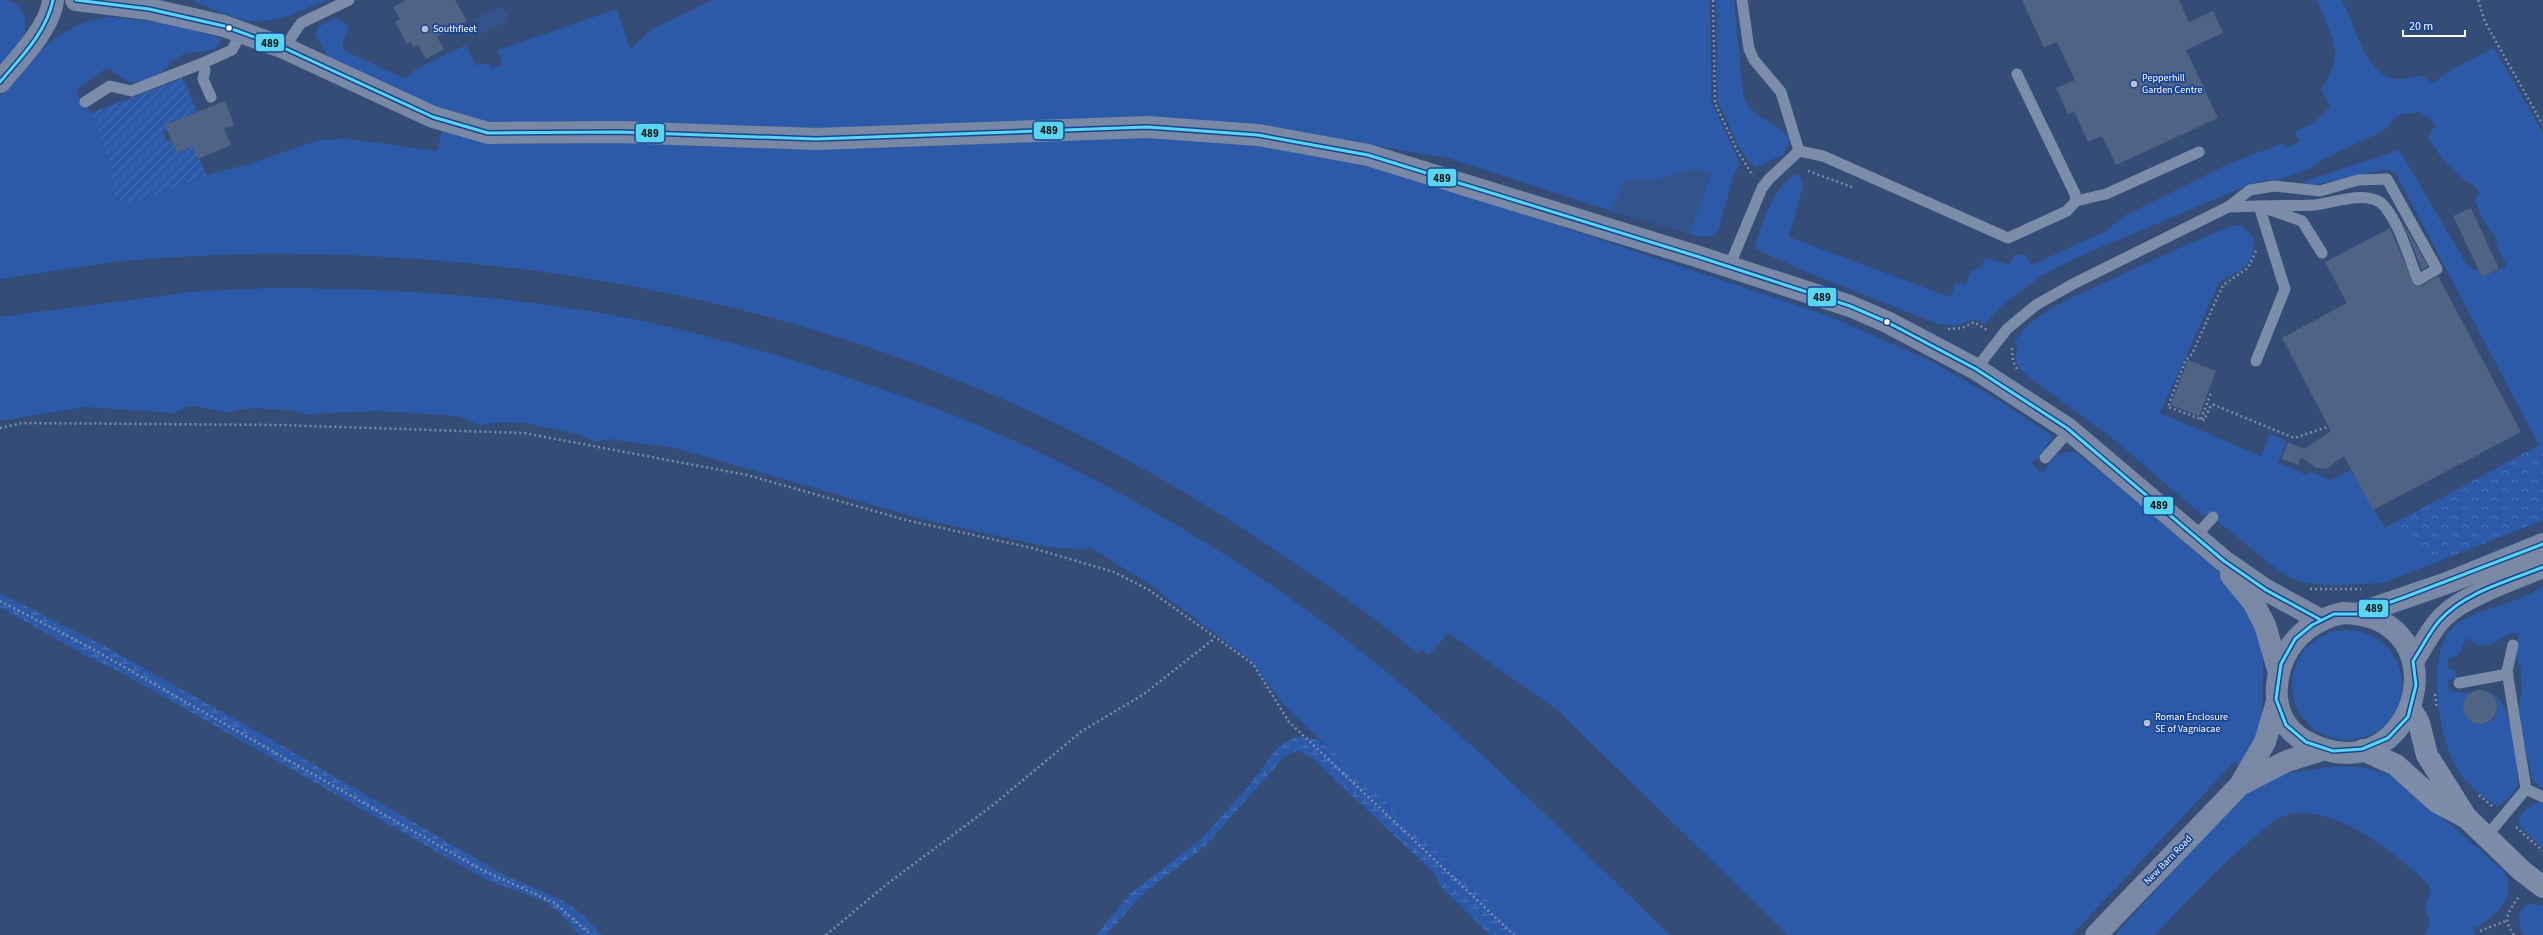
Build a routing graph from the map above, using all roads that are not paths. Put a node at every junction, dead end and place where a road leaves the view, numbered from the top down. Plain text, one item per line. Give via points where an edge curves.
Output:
1 (53, 0) edge
2 (76, 0) edge
3 (349, 0) edge
4 (1742, 0) edge
5 (241, 33) junction
6 (284, 48) junction
7 (203, 63) junction
8 (2017, 74) dead end
9 (0, 82) edge
10 (211, 98) dead end
11 (85, 102) dead end
12 (1799, 151) junction
13 (2199, 152) dead end
14 (2076, 201) junction
15 (2259, 206) junction
16 (2228, 207) junction
17 (2322, 252) dead end
18 (1729, 267) junction
19 (2256, 361) dead end
20 (1976, 369) junction
21 (2070, 430) junction
22 (2045, 458) dead end
23 (2213, 517) dead end
24 (2196, 536) junction
25 (2543, 544) edge
26 (2224, 561) junction
27 (2543, 567) edge
28 (2357, 614) junction
29 (2322, 620) junction
30 (2513, 645) dead end
31 (2413, 662) junction
32 (2279, 673) junction
33 (2508, 674) junction
34 (2459, 683) dead end
35 (2276, 705) junction
36 (2410, 709) junction
37 (2322, 750) junction
38 (2363, 750) junction
39 (2240, 785) junction
40 (2526, 790) junction
41 (2543, 797) edge
42 (2467, 818) junction
43 (2486, 837) junction
44 (2537, 882) edge
45 (2096, 935) edge

1 - 9 main road via 51,11 42,28
2 - 5 main road via 118,4 185,16
3 - 6 lane via 301,23
4 - 12 lane via 1749,49 1754,60 1781,92
5 - 6 main road
5 - 7 lane via 232,50
6 - 18 main road via 433,117 467,128 494,133 620,132 816,139 1147,127 1258,135 1368,155
7 - 10 lane via 203,79
7 - 11 lane via 129,91 110,86
8 - 14 lane via 2075,194
12 - 14 lane via 1833,161 2008,238 2068,212
12 - 18 lane via 1765,184
13 - 14 lane via 2106,194
15 - 16 lane
15 - 16 lane via 2316,205 2344,198 2373,199 2385,206 2418,280 2437,269 2387,179 2358,180 2320,191 2274,186 2250,190
15 - 17 lane via 2302,221
15 - 19 lane via 2285,289
16 - 20 lane via 2036,305 2007,329
18 - 20 main road via 1850,306 1887,322
20 - 21 main road
21 - 22 lane
21 - 24 main road
23 - 24 lane
24 - 26 main road
25 - 28 main road via 2447,583
26 - 29 main road via 2266,590
26 - 32 main road via 2232,579 2253,602 2265,625
27 - 31 main road via 2452,609 2436,625
28 - 29 main road via 2342,613
28 - 31 main road via 2376,620 2393,630 2404,642
29 - 32 main road via 2295,639 2287,649
30 - 33 lane
31 - 36 main road via 2416,686
32 - 35 main road
33 - 34 lane
33 - 40 lane
35 - 37 main road via 2283,721 2299,738
35 - 39 main road, New Barn Road via 2265,742
36 - 38 main road via 2401,725 2387,739
36 - 42 highway via 2418,723 2427,755
37 - 38 main road via 2337,753
37 - 39 main road, New Barn Road via 2287,761
38 - 42 highway via 2396,765 2437,802
39 - 45 main road, New Barn Road
40 - 41 lane
40 - 43 lane
42 - 43 highway
43 - 44 highway

